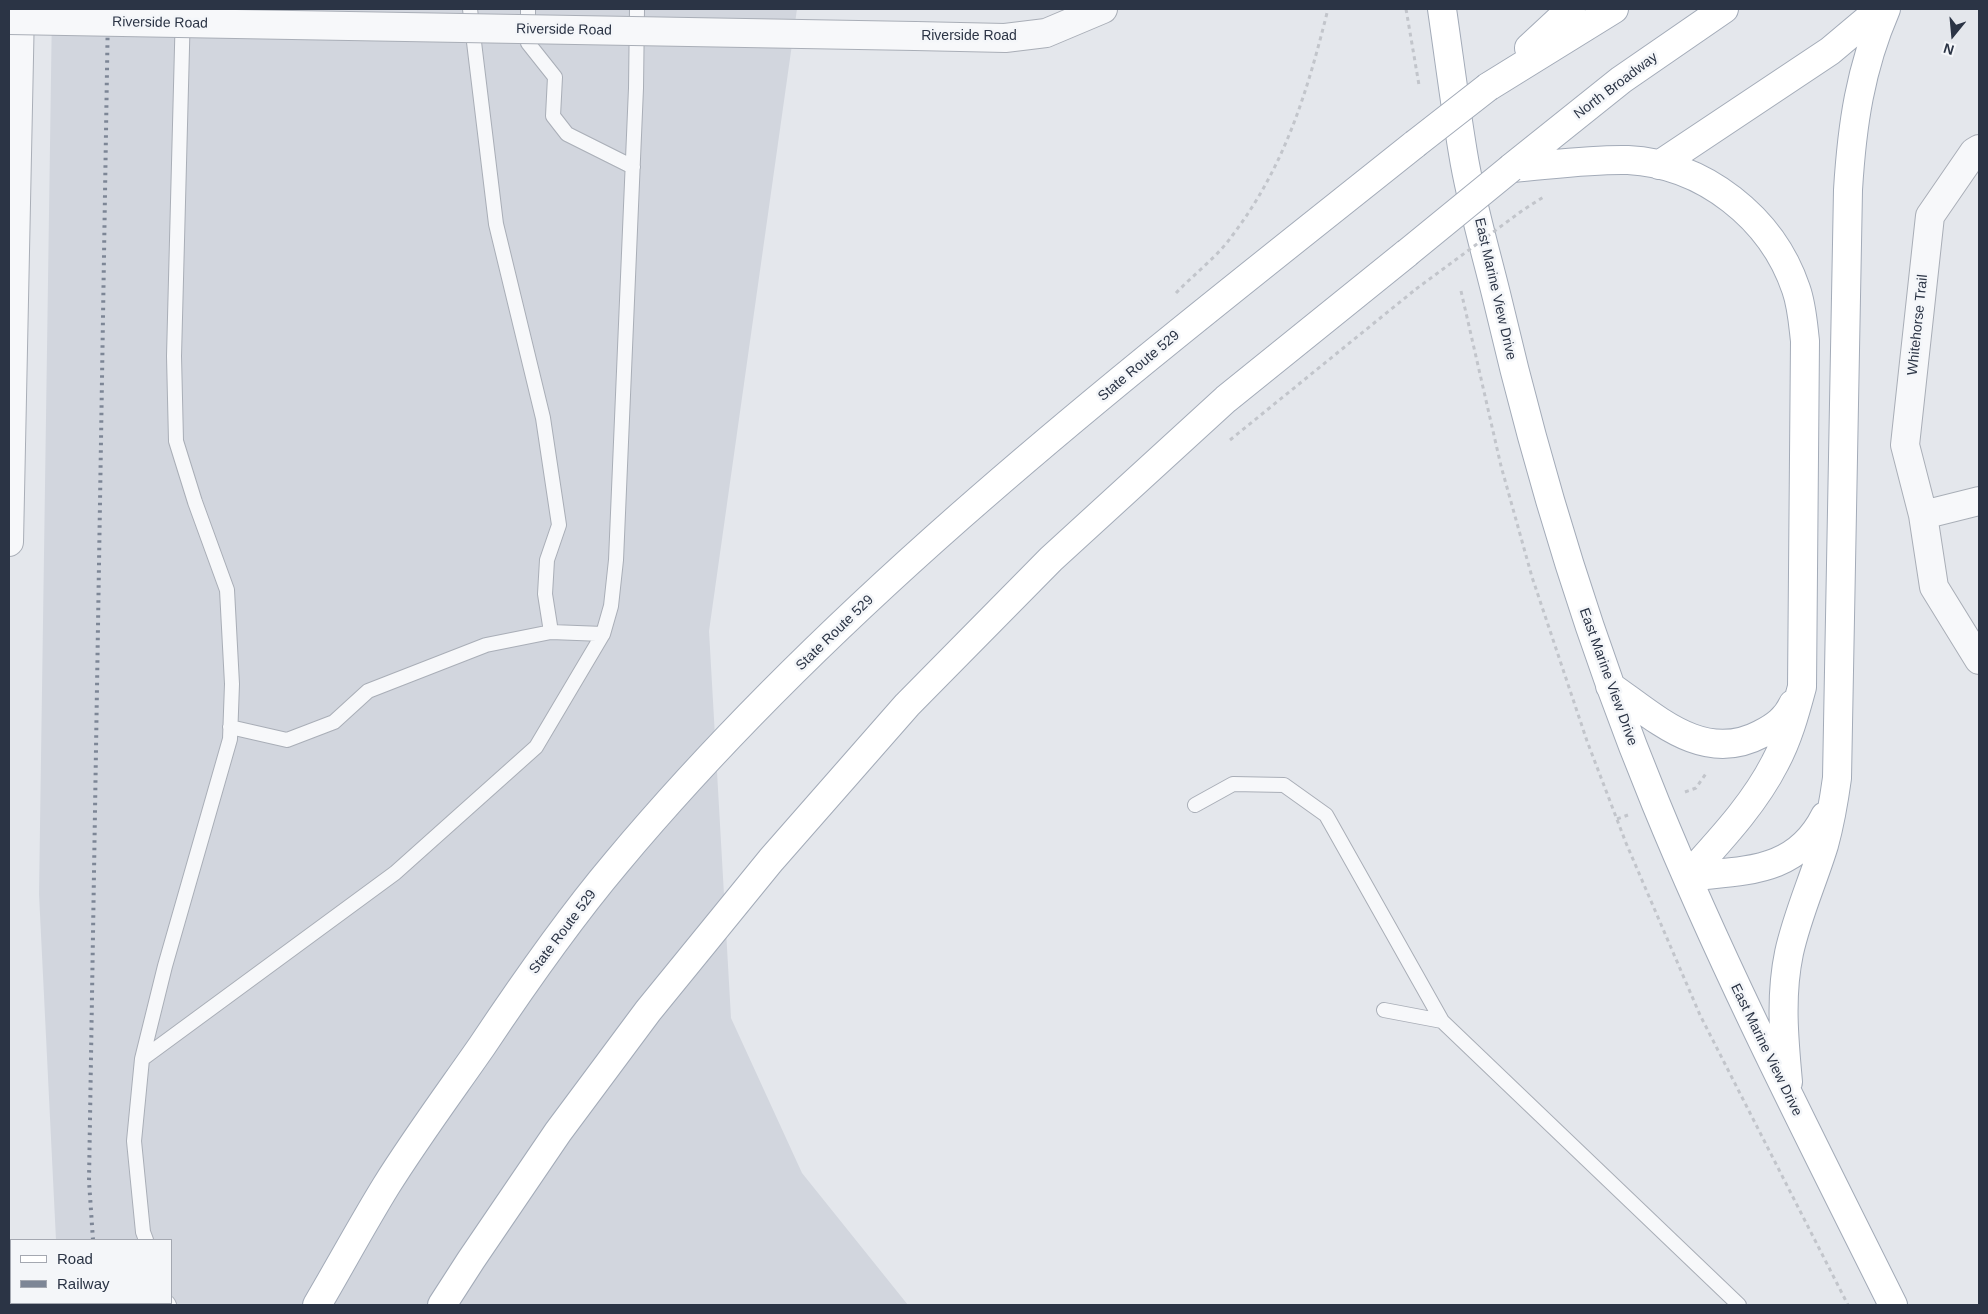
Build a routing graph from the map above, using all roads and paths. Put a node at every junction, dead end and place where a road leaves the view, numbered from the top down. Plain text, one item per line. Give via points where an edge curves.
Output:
1 (20, 9) edge
2 (183, 9) edge
3 (470, 9) edge
4 (528, 9) edge
5 (637, 9) edge
6 (1104, 9) edge
7 (1328, 9) edge
8 (1442, 9) edge
9 (1571, 9) edge
10 (1614, 9) edge
11 (1724, 9) edge
12 (1880, 9) edge
13 (1886, 9) edge
14 (9, 20) edge
15 (1488, 88) junction
16 (1979, 149) edge
17 (1659, 165) junction
18 (633, 167) junction
19 (1511, 168) junction
20 (1554, 194) dead end
21 (12, 289) edge
22 (1171, 298) dead end
23 (1226, 443) dead end
24 (1979, 501) edge
25 (1923, 516) junction
26 (9, 542) edge
27 (551, 632) junction
28 (603, 634) junction
29 (1979, 660) edge
30 (1610, 686) junction
31 (1802, 687) junction
32 (230, 728) junction
33 (1722, 744) junction
34 (1837, 778) junction
35 (1195, 805) dead end
36 (1656, 805) junction
37 (1686, 878) junction
38 (1384, 1010) dead end
39 (1442, 1021) junction
40 (142, 1059) junction
41 (1789, 1096) junction
42 (146, 1239) edge
43 (317, 1305) edge
44 (442, 1305) edge
45 (1739, 1305) edge
46 (1848, 1305) edge
47 (1893, 1305) edge

1 - 21 street
2 - 32 lane via 174,356 176,441 227,590 232,684
3 - 27 lane via 496,224 543,418 559,525 547,560 545,594
4 - 18 lane via 528,42 555,77 554,116 567,134
5 - 18 lane
6 - 14 street, Riverside Road, bridge via 1046,33 1004,38
7 - 22 path via 1293,129 1266,186 1231,237
8 - 30 main road, East Marine View Drive via 1464,156 1521,403 1549,502
9 - 15 main road
10 - 15 main road
11 - 19 main road, North Broadway via 1621,80
12 - 17 main road via 1830,51
13 - 34 main road via 1875,34 1860,88 1850,152
15 - 43 main road, State Route 529, bridge via 1176,334 1030,456 827,638 713,754 615,864 533,970 388,1184
16 - 25 street, Whitehorse Trail via 1930,216 1905,445
17 - 19 main road via 1629,160
17 - 31 main road via 1700,179 1745,209 1773,242 1796,290 1805,341
18 - 28 lane via 616,560
19 - 44 main road, bridge via 1226,399 1051,559 907,705 771,860 648,1011 558,1132
20 - 23 path, bridge via 1523,210 1416,289
21 - 26 street
24 - 25 street
25 - 29 street, Whitehorse Trail via 1934,587
27 - 28 lane
27 - 32 lane via 486,645 368,691 334,722 287,740
28 - 40 lane via 536,747 395,873
30 - 33 main road via 1677,733 1699,742
30 - 36 main road, East Marine View Drive
31 - 33 main road via 1787,716 1771,729 1742,742
31 - 37 main road via 1789,732 1767,778 1733,826
32 - 40 lane via 230,739
33 - 36 path via 1696,788
34 - 37 main road via 1818,828 1795,854 1749,870
34 - 41 main road via 1824,844 1797,921 1789,955 1784,1010
35 - 39 lane via 1233,784 1284,785 1326,815
36 - 37 main road, East Marine View Drive
36 - 46 path via 1617,819 1700,1015
37 - 41 main road, East Marine View Drive
38 - 39 lane
39 - 45 lane
40 - 42 lane via 134,1142
41 - 47 main road, East Marine View Drive

